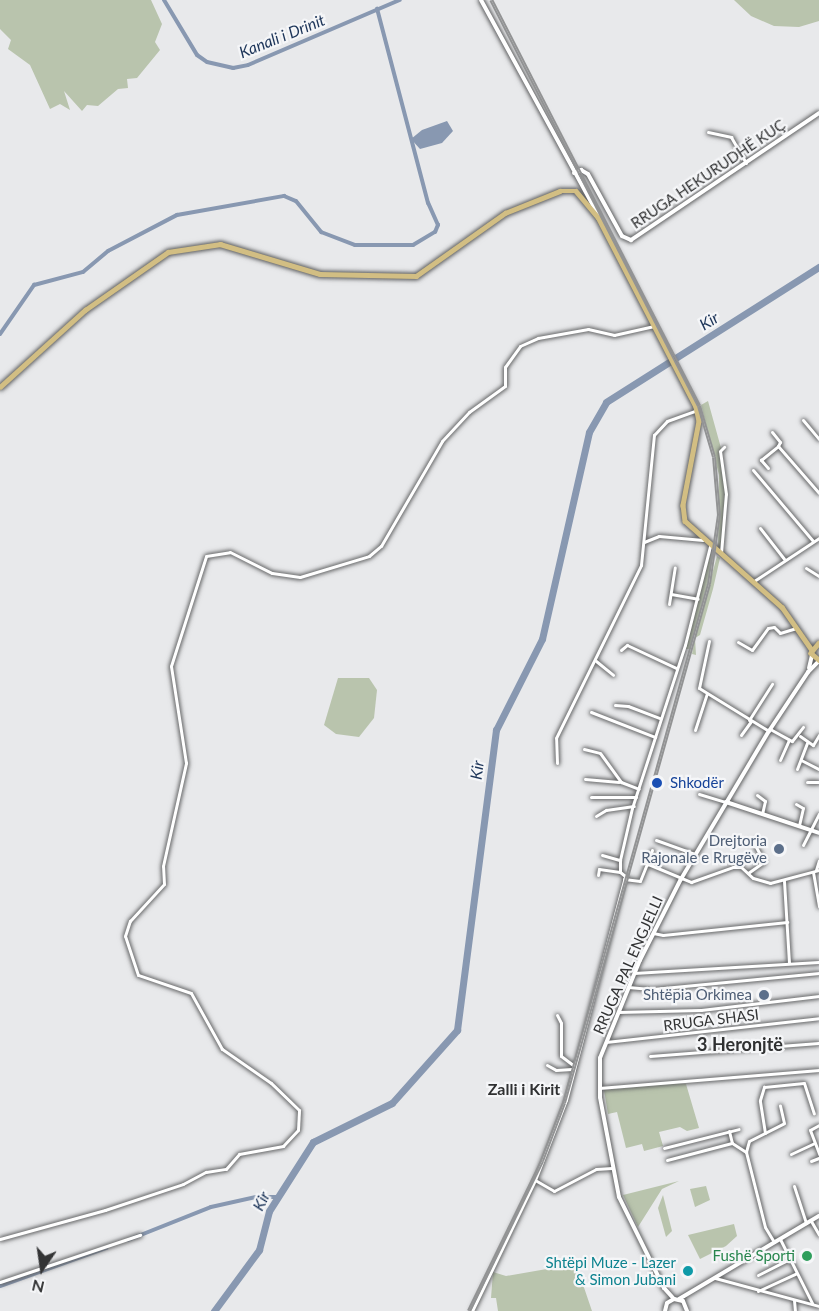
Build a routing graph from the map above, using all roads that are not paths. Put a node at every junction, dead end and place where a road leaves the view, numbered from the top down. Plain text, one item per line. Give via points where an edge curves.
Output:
1 (481, 0) edge
2 (819, 113) edge
3 (708, 132) dead end
4 (746, 163) junction
5 (574, 174) junction
6 (598, 217) junction
7 (656, 325) junction
8 (0, 387) edge
9 (697, 409) junction
10 (803, 420) dead end
11 (772, 432) dead end
12 (819, 439) edge
13 (778, 446) junction
14 (724, 447) dead end
15 (768, 468) dead end
16 (753, 470) dead end
17 (819, 493) edge
18 (760, 528) dead end
19 (819, 538) edge
20 (703, 540) junction
21 (813, 541) junction
22 (644, 542) junction
23 (710, 546) junction
24 (720, 554) junction
25 (784, 559) junction
26 (675, 567) dead end
27 (806, 568) dead end
28 (819, 576) edge
29 (753, 583) junction
30 (671, 594) junction
31 (698, 598) junction
32 (669, 604) dead end
33 (798, 626) junction
34 (805, 637) junction
35 (709, 641) dead end
36 (738, 642) dead end
37 (817, 643) edge
38 (621, 650) dead end
39 (812, 653) junction
40 (596, 660) junction
41 (819, 661) edge
42 (676, 668) junction
43 (808, 672) junction
44 (613, 675) dead end
45 (772, 684) dead end
46 (707, 694) junction
47 (615, 705) dead end
48 (591, 712) dead end
49 (660, 718) junction
50 (750, 720) junction
51 (803, 727) dead end
52 (695, 730) dead end
53 (769, 730) junction
54 (741, 735) dead end
55 (819, 735) edge
56 (800, 736) junction
57 (655, 737) junction
58 (789, 740) junction
59 (807, 743) junction
60 (584, 749) dead end
61 (780, 760) dead end
62 (801, 760) junction
63 (557, 764) dead end
64 (797, 769) dead end
65 (819, 769) edge
66 (585, 779) dead end
67 (621, 782) junction
68 (807, 782) dead end
69 (819, 782) edge
70 (639, 789) junction
71 (699, 794) dead end
72 (757, 795) dead end
73 (591, 797) dead end
74 (636, 797) junction
75 (726, 802) junction
76 (796, 804) dead end
77 (634, 806) junction
78 (762, 814) junction
79 (819, 814) edge
80 (596, 816) dead end
81 (799, 826) junction
82 (811, 830) junction
83 (819, 833) edge
84 (656, 840) dead end
85 (753, 841) dead end
86 (803, 845) dead end
87 (652, 850) dead end
88 (695, 854) junction
89 (602, 855) dead end
90 (621, 860) junction
91 (819, 860) edge
92 (648, 864) junction
93 (816, 871) edge
94 (620, 872) junction
95 (747, 873) junction
96 (598, 875) dead end
97 (624, 879) junction
98 (681, 879) junction
99 (784, 881) junction
100 (819, 906) edge
101 (787, 922) junction
102 (653, 933) junction
103 (819, 962) edge
104 (789, 963) junction
105 (634, 973) junction
106 (819, 973) edge
107 (628, 987) junction
108 (819, 996) edge
109 (617, 1012) junction
110 (556, 1015) dead end
111 (819, 1018) edge
112 (605, 1042) junction
113 (819, 1043) edge
114 (650, 1056) dead end
115 (546, 1065) dead end
116 (572, 1067) junction
117 (819, 1070) edge
118 (599, 1088) junction
119 (780, 1105) dead end
120 (814, 1113) dead end
121 (819, 1125) edge
122 (739, 1129) dead end
123 (729, 1131) junction
124 (765, 1133) junction
125 (732, 1143) junction
126 (815, 1143) junction
127 (664, 1148) dead end
128 (746, 1152) junction
129 (791, 1154) dead end
130 (819, 1156) edge
131 (667, 1160) dead end
132 (811, 1161) dead end
133 (612, 1168) junction
134 (535, 1180) junction
135 (794, 1186) dead end
136 (819, 1216) edge
137 (809, 1222) junction
138 (140, 1235) dead end
139 (819, 1235) edge
140 (0, 1239) edge
141 (780, 1239) junction
142 (774, 1242) junction
143 (789, 1259) junction
144 (796, 1273) junction
145 (758, 1275) dead end
146 (715, 1278) junction
147 (0, 1282) edge
148 (664, 1288) junction
149 (756, 1292) junction
150 (692, 1295) junction
151 (676, 1299) junction
152 (794, 1300) junction
153 (667, 1302) junction
154 (812, 1303) junction
155 (686, 1305) junction
156 (819, 1306) edge
157 (472, 1311) edge
158 (665, 1311) edge
159 (687, 1311) edge
160 (795, 1311) edge

1 - 5 main road
2 - 4 main road, RRUGA HEKURUDHË KUÇ
3 - 4 street via 731,137
4 - 5 main road, RRUGA HEKURUDHË KUÇ via 631,240 622,236 590,177 581,170
5 - 6 main road
6 - 7 main road
6 - 8 main road via 581,194 560,191 506,213 426,271 411,276 320,274 220,244 168,252 85,310
7 - 9 main road
7 - 140 street via 619,335 588,329 546,336 516,350 505,368 507,384 474,407 442,441 381,546 369,556 300,577 272,573 230,552 206,556 171,666 186,762 163,866 164,884 130,921 125,936 138,975 191,993 222,1049 271,1083 299,1110 298,1130 283,1146 239,1154 226,1169 206,1172 183,1184 105,1210
9 - 20 main road via 698,427 682,510 687,525
9 - 22 street via 666,421 654,435
10 - 12 street
11 - 13 street via 780,442
13 - 15 street via 761,460
13 - 17 street
14 - 24 street via 720,451 726,480 726,536
16 - 21 street
18 - 25 street
19 - 21 street
20 - 22 street via 659,536
20 - 23 main road
21 - 25 street
22 - 40 street via 639,570
23 - 24 main road
23 - 31 street
24 - 29 main road
25 - 29 street
26 - 30 street
27 - 28 street
29 - 33 main road
30 - 31 street
30 - 32 street
31 - 42 street
33 - 34 main road
33 - 36 street via 780,633 774,627 768,628 752,650
34 - 37 main road
34 - 39 main road
35 - 46 street via 698,685
37 - 39 main road
38 - 42 street via 627,645
39 - 41 main road
39 - 43 main road
40 - 44 street via 596,665
40 - 63 street via 554,742
41 - 43 main road
42 - 49 street
43 - 53 main road, RRUGA PAL ENGJELLI
45 - 50 street
46 - 50 street
46 - 52 street
47 - 49 street via 628,705
48 - 57 street
49 - 57 street
50 - 53 street
50 - 54 street
51 - 56 street
53 - 58 street
53 - 75 main road, RRUGA PAL ENGJELLI
55 - 59 street via 815,745
56 - 58 street
56 - 59 street
57 - 70 street
58 - 61 street
59 - 62 street
60 - 67 street via 600,753
62 - 64 street
62 - 65 street
66 - 67 street
67 - 70 street
68 - 69 street
70 - 74 street
71 - 75 street
72 - 78 street via 765,801
73 - 74 street
74 - 77 street
75 - 78 main road
75 - 88 main road, RRUGA PAL ENGJELLI
76 - 81 street via 803,808
77 - 80 street via 606,810
77 - 90 street
78 - 81 main road
79 - 82 street
81 - 82 main road
82 - 83 main road
82 - 86 street
84 - 88 street
85 - 95 street via 764,862
87 - 92 street
88 - 98 main road, RRUGA PAL ENGJELLI
89 - 90 street
90 - 94 street
91 - 93 street
92 - 97 street, RRUGA PAL ENGJELLI via 640,881
92 - 98 street
93 - 99 street
93 - 100 street
94 - 96 street via 600,869
94 - 97 street
95 - 98 street via 733,867 694,882
95 - 99 street via 763,883
97 - 116 street
98 - 102 main road, RRUGA PAL ENGJELLI
99 - 101 street
101 - 102 street
101 - 104 street
102 - 105 main road, RRUGA PAL ENGJELLI
103 - 104 street
104 - 105 street
105 - 107 main road, RRUGA PAL ENGJELLI
106 - 107 street via 653,989
107 - 109 main road, RRUGA PAL ENGJELLI
108 - 109 street via 701,1010
109 - 112 main road, RRUGA PAL ENGJELLI
110 - 116 street via 561,1023 560,1054
111 - 112 street, RRUGA SHASI
112 - 118 main road, RRUGA PAL ENGJELLI
113 - 114 street
115 - 116 street via 556,1070
116 - 134 street via 564,1106
117 - 118 street
118 - 133 main road, RRUGA PAL ENGJELLI
119 - 124 street via 784,1123
120 - 124 street via 804,1083 764,1087 760,1100
121 - 126 street via 810,1130
122 - 123 street
123 - 125 street
123 - 127 street
124 - 128 street via 748,1142
125 - 128 street
125 - 131 street
126 - 129 street
126 - 130 street
128 - 142 street via 765,1227
130 - 132 street
133 - 134 street via 596,1169 554,1191
133 - 148 main road, RRUGA PAL ENGJELLI via 619,1197
134 - 157 street
135 - 137 street
136 - 137 main road
137 - 139 street
137 - 141 main road
138 - 147 street
141 - 142 main road
141 - 143 street
142 - 146 main road
143 - 144 street
143 - 145 street
144 - 149 street
144 - 154 street
146 - 149 street
146 - 150 main road
148 - 151 main road, RRUGA PAL ENGJELLI
148 - 153 main road, RRUGA PAL ENGJELLI
149 - 152 street
150 - 151 main road
150 - 155 main road
151 - 153 main road
151 - 155 main road, RRUGA PAL ENGJELLI
152 - 154 street
152 - 160 street
153 - 158 main road
154 - 156 street
155 - 159 main road

